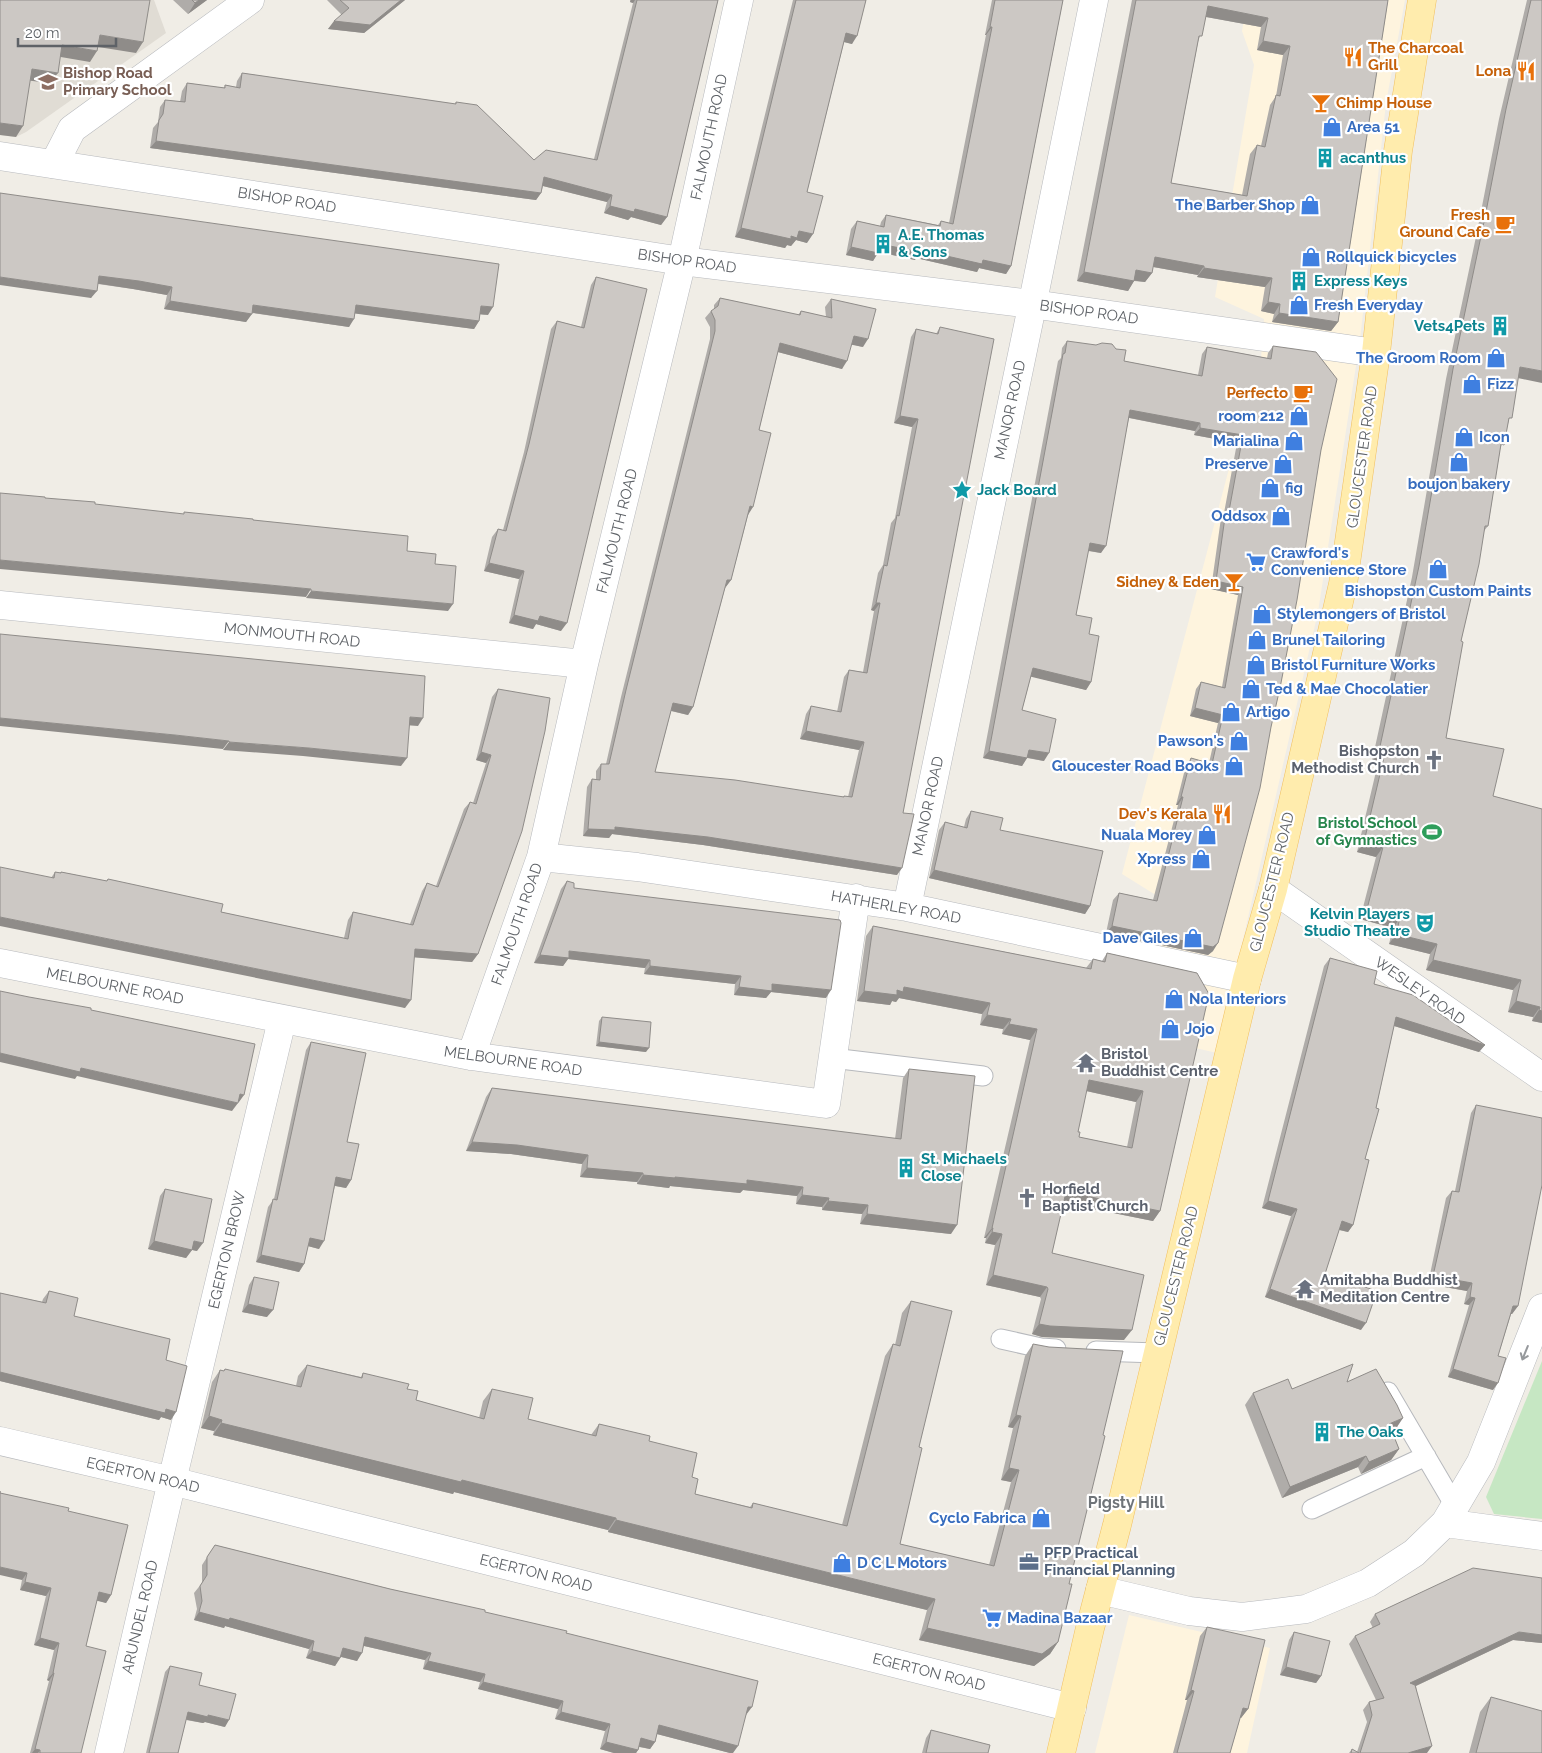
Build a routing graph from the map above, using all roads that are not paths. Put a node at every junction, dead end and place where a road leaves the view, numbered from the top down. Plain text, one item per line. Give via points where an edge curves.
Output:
1 (250, 0) edge
2 (739, 0) edge
3 (1094, 0) edge
4 (1422, 0) edge
5 (0, 156) edge
6 (54, 164) junction
7 (682, 261) junction
8 (1032, 304) junction
9 (1376, 353) junction
10 (0, 606) edge
11 (584, 664) junction
12 (541, 858) junction
13 (1273, 889) junction
14 (856, 898) junction
15 (907, 907) junction
16 (0, 963) edge
17 (1247, 979) junction
18 (282, 1020) junction
19 (471, 1056) junction
20 (832, 1058) junction
21 (983, 1076) dead end
22 (1542, 1077) edge
23 (1541, 1312) edge
24 (1001, 1339) dead end
25 (1157, 1353) junction
26 (1381, 1380) edge
27 (0, 1441) edge
28 (1426, 1456) junction
29 (172, 1481) junction
30 (1312, 1509) dead end
31 (1450, 1515) junction
32 (1542, 1536) edge
33 (1100, 1590) junction
34 (1072, 1708) junction
35 (109, 1753) edge
36 (1061, 1753) edge

1 - 6 street via 72,129
2 - 7 street, FALMOUTH ROAD
3 - 8 street, MANOR ROAD
4 - 9 main road, GLOUCESTER ROAD via 1398,151
5 - 6 street, BISHOP ROAD
6 - 7 street, BISHOP ROAD
7 - 8 street, BISHOP ROAD
7 - 11 street, FALMOUTH ROAD
8 - 9 street, BISHOP ROAD
8 - 15 street, MANOR ROAD
9 - 13 main road, GLOUCESTER ROAD via 1344,584
10 - 11 street, MONMOUTH ROAD
11 - 12 street, FALMOUTH ROAD
12 - 14 street, HATHERLEY ROAD via 637,867
12 - 19 street, FALMOUTH ROAD
13 - 17 main road, GLOUCESTER ROAD
13 - 22 street, WESLEY ROAD
14 - 15 street, HATHERLEY ROAD
14 - 20 street, MELBOURNE ROAD
15 - 17 street, HATHERLEY ROAD
16 - 18 street, MELBOURNE ROAD
17 - 25 main road, GLOUCESTER ROAD
18 - 19 street, MELBOURNE ROAD
18 - 29 street, EGERTON BROW
19 - 20 street, MELBOURNE ROAD via 826,1104
20 - 21 lane
23 -> 31 street via 1481,1462
24 - 25 lane via 1041,1348
25 - 33 main road, GLOUCESTER ROAD
26 - 28 lane
27 - 29 street, EGERTON ROAD
28 - 30 lane
28 - 31 lane
29 - 34 street, EGERTON ROAD
29 - 35 street, ARUNDEL ROAD
31 - 32 street
31 - 33 street via 1414,1552 1368,1582 1306,1609 1242,1617 1189,1611
33 - 34 main road, GLOUCESTER ROAD
34 - 36 main road, GLOUCESTER ROAD

